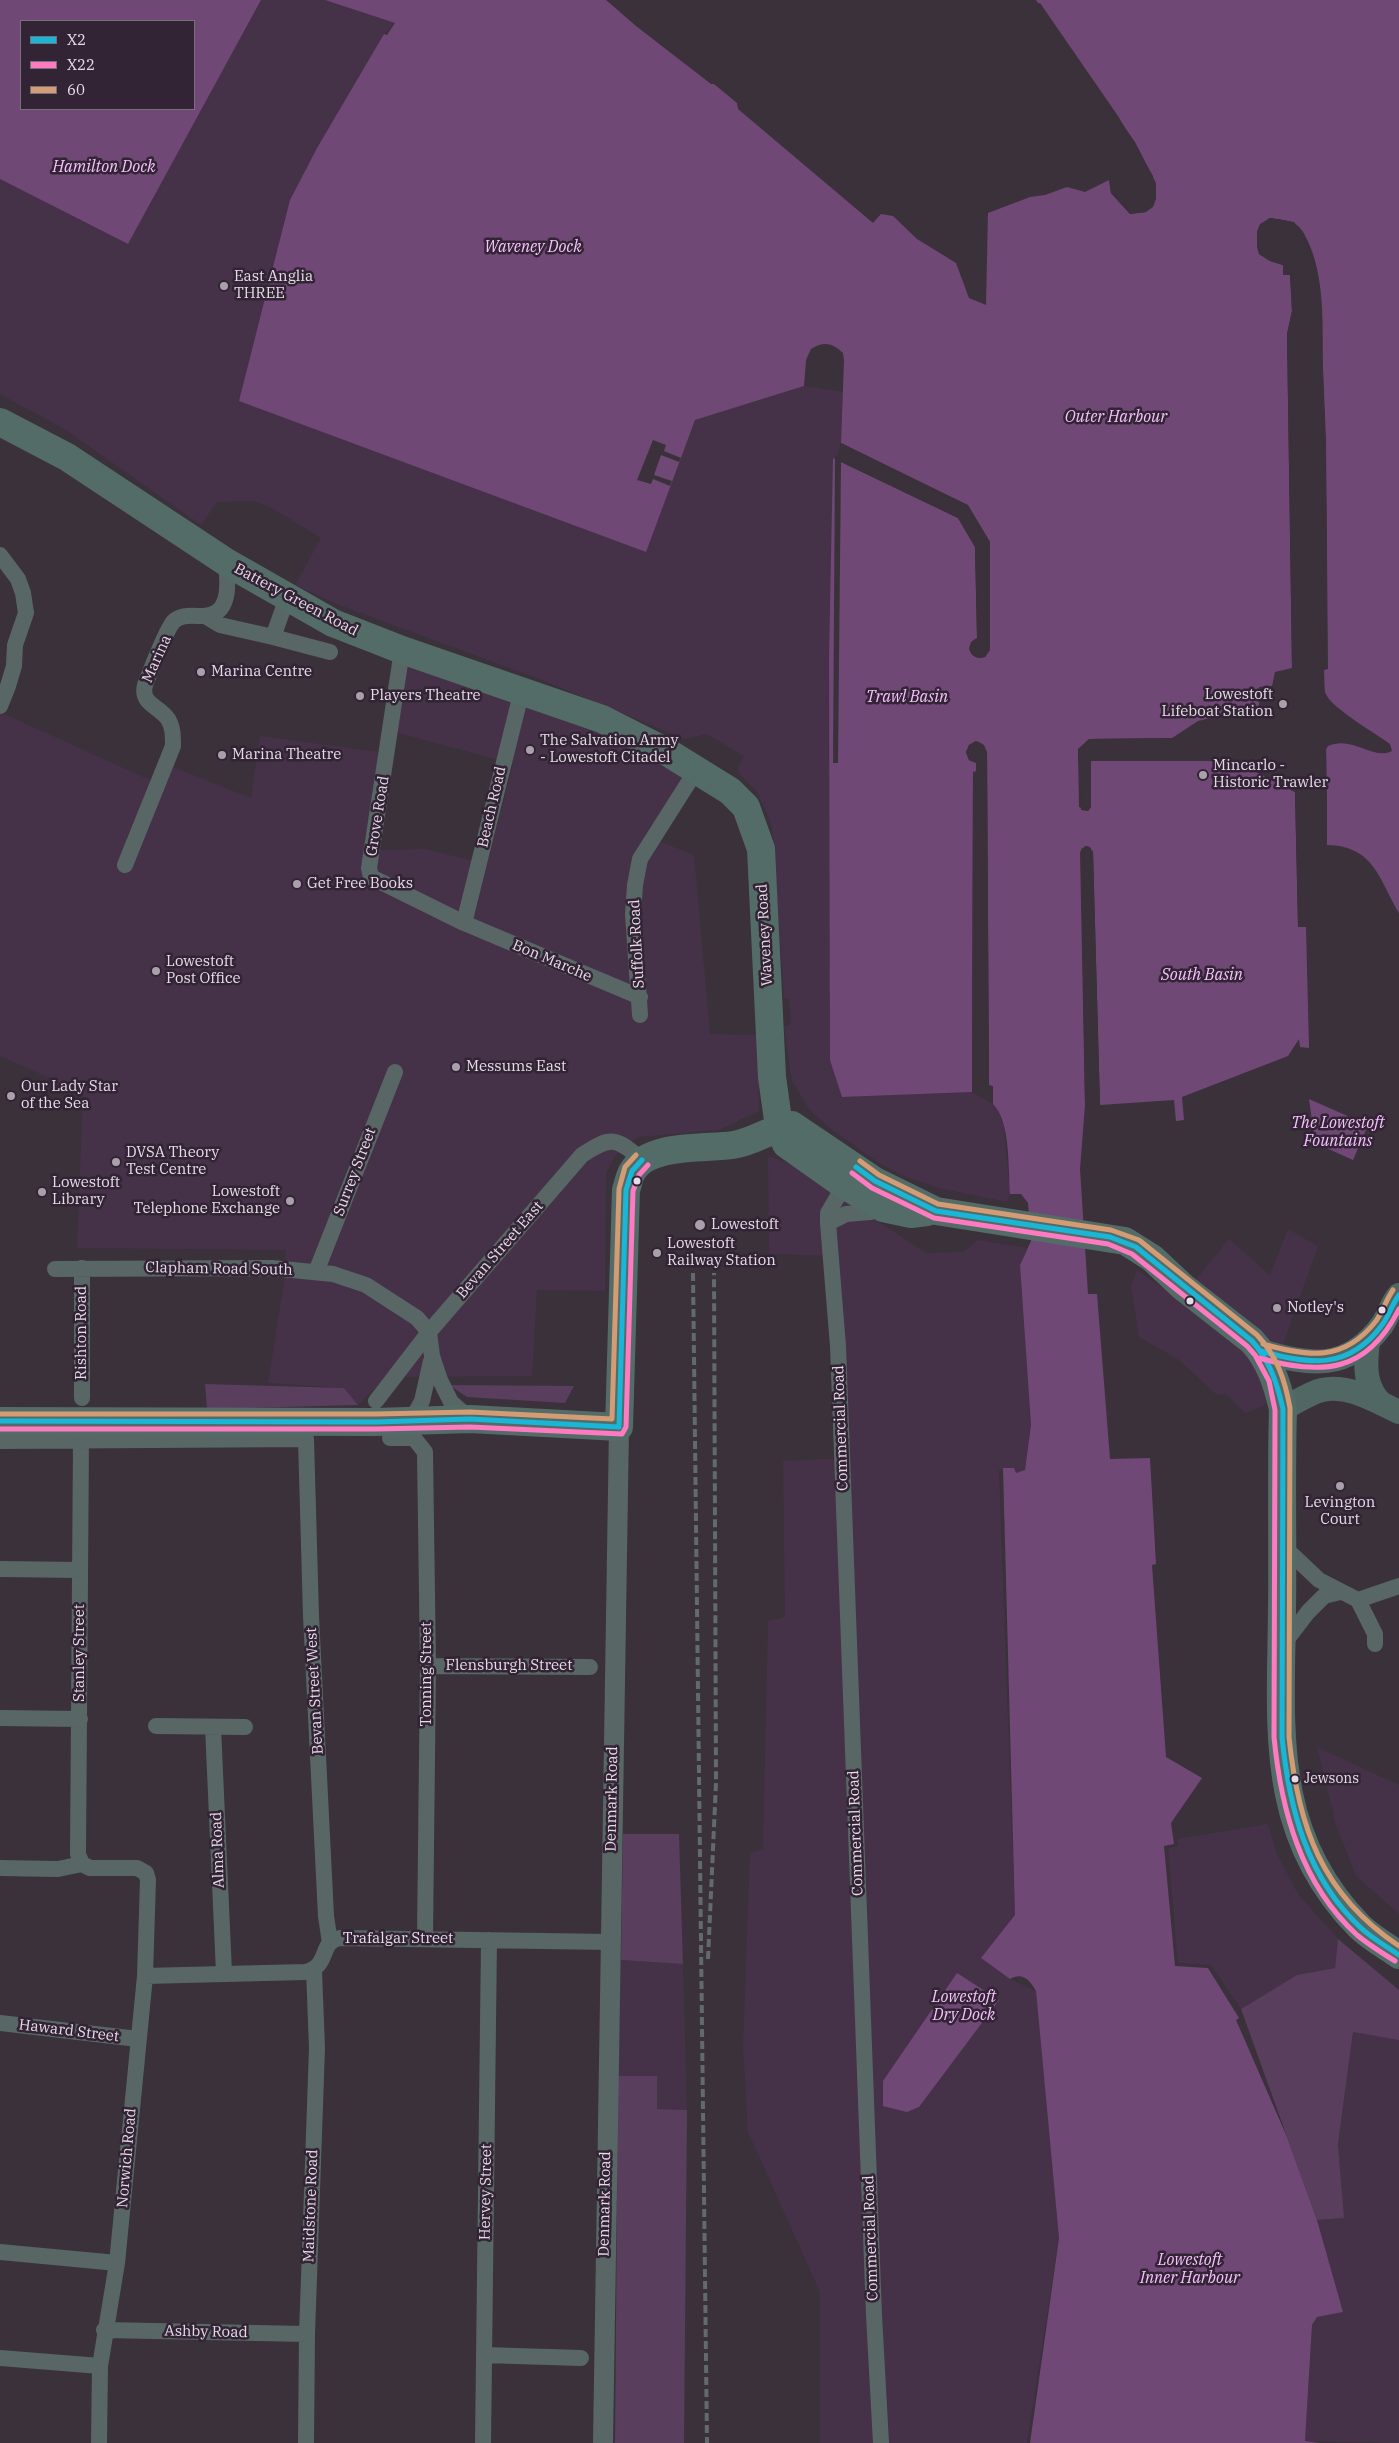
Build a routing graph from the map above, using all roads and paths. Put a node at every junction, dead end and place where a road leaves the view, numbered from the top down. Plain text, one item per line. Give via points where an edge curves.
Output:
1 (0, 422) edge
2 (0, 555) edge
3 (226, 562) junction
4 (287, 598) junction
5 (205, 616) junction
6 (273, 637) junction
7 (402, 650) junction
8 (330, 652) dead end
9 (522, 690) junction
10 (0, 706) edge
11 (697, 768) junction
12 (126, 865) dead end
13 (464, 923) junction
14 (640, 997) junction
15 (640, 1015) dead end
16 (394, 1072) dead end
17 (779, 1127) junction
18 (642, 1160) junction
19 (850, 1176) junction
20 (884, 1208) junction
21 (936, 1211) junction
22 (828, 1224) junction
23 (82, 1268) junction
24 (55, 1269) dead end
25 (316, 1272) junction
26 (1399, 1295) edge
27 (429, 1332) junction
28 (1368, 1342) junction
29 (1261, 1351) junction
30 (432, 1356) junction
31 (82, 1398) dead end
32 (376, 1401) dead end
33 (1391, 1408) edge
34 (1283, 1409) junction
35 (470, 1419) junction
36 (0, 1421) edge
37 (411, 1421) junction
38 (620, 1427) junction
39 (390, 1438) dead end
40 (0, 1440) edge
41 (81, 1440) junction
42 (1282, 1545) junction
43 (0, 1569) edge
44 (80, 1570) junction
45 (1399, 1586) edge
46 (1340, 1592) junction
47 (1358, 1600) junction
48 (1375, 1644) dead end
49 (1282, 1647) junction
50 (428, 1666) junction
51 (590, 1667) dead end
52 (0, 1718) edge
53 (80, 1719) junction
54 (156, 1726) dead end
55 (213, 1726) junction
56 (245, 1727) dead end
57 (82, 1864) junction
58 (0, 1868) edge
59 (425, 1938) junction
60 (489, 1940) junction
61 (610, 1942) junction
62 (330, 1943) junction
63 (1399, 1955) edge
64 (314, 1970) junction
65 (224, 1973) junction
66 (145, 1976) junction
67 (0, 2023) edge
68 (138, 2039) junction
69 (0, 2252) edge
70 (117, 2263) junction
71 (104, 2330) junction
72 (307, 2334) junction
73 (484, 2355) junction
74 (0, 2358) edge
75 (581, 2358) dead end
76 (100, 2366) junction
77 (99, 2443) edge
78 (306, 2443) edge
79 (483, 2443) edge
80 (603, 2443) edge
81 (881, 2443) edge

1 - 3 highway, Battery Green Road via 92,473
2 - 10 street via 18,579 26,613 15,645 14,666
3 - 4 highway, Battery Green Road
3 - 5 street via 229,588 226,599 216,611
4 - 6 street
4 - 7 highway, Battery Green Road via 333,623
5 - 6 street via 220,624
5 - 12 street, Marina via 185,616 174,622 145,685 145,698 168,719 173,731 173,746
6 - 8 street
7 - 9 highway, Battery Green Road
7 - 13 street, Grove Road via 370,877
9 - 11 highway, Battery Green Road via 616,725
9 - 13 street, Beach Road
11 - 14 street, Suffolk Road via 640,859 633,914
11 - 17 highway, Waveney Road via 730,791 746,807 760,849 772,1077
13 - 14 street, Bon Marche
14 - 15 street, Suffolk Road
16 - 25 street, Surrey Street
17 - 18 highway via 733,1145 673,1150
17 - 19 highway via 792,1125
18 - 27 street, Bevan Street East via 622,1142 614,1141 596,1146 582,1155
18 - 38 highway, Denmark Road via 632,1172 626,1190
19 - 20 highway
19 - 21 highway via 875,1181
19 - 22 street, Commercial Road via 828,1213
20 - 21 highway via 911,1214
20 - 22 street via 846,1214
21 - 29 highway via 1125,1242 1152,1258
22 - 81 street, Commercial Road via 838,1346
23 - 24 street, Clapham Road South
23 - 25 street, Clapham Road South via 272,1268
23 - 31 street, Rishton Road
25 - 27 street, Clapham Road South via 366,1284 417,1318
26 - 28 main road
27 - 30 street
27 - 32 street, Bevan Street East
28 - 29 main road via 1350,1355 1318,1363
28 - 33 main road via 1366,1368 1375,1398
29 - 34 highway via 1276,1378
30 - 35 street via 450,1402
30 - 37 street via 422,1401
33 - 34 main road via 1350,1390 1337,1389 1321,1391
34 - 42 highway
35 - 37 highway
35 - 38 highway
36 - 37 highway
38 - 61 street, Denmark Road
39 - 50 street, Tonning Street via 414,1438 425,1452
40 - 41 street
41 - 44 street, Stanley Street
41 - 62 street, Bevan Street West via 306,1439 311,1616
42 - 46 street via 1318,1580
42 - 49 highway
43 - 44 street
44 - 53 street, Stanley Street
45 - 47 street
46 - 47 street
46 - 49 street via 1324,1596
47 - 48 street via 1375,1634
49 - 63 highway via 1282,1746 1286,1789 1296,1824 1310,1856 1343,1908 1360,1928
50 - 51 street, Flensburgh Street
50 - 59 street, Tonning Street
52 - 53 street
53 - 57 street, Stanley Street via 78,1854
54 - 55 street
55 - 56 street
55 - 65 street, Alma Road
57 - 58 street via 58,1869
57 - 66 street, Norwich Road via 90,1868 137,1868 146,1873
59 - 60 street, Trafalgar Street
59 - 62 street, Trafalgar Street via 340,1938
60 - 61 street, Trafalgar Street
60 - 73 street, Hervey Street
61 - 80 street, Denmark Road
62 - 64 street, Trafalgar Street via 320,1965
64 - 65 street
64 - 72 street, Maidstone Road via 317,2048
65 - 66 street
66 - 68 street, Norwich Road
67 - 68 street, Haward Street
68 - 70 street, Norwich Road
69 - 70 street
70 - 71 street, Norwich Road
71 - 72 street, Ashby Road
71 - 76 street, Norwich Road
72 - 78 street, Maidstone Road
73 - 75 street
73 - 79 street, Hervey Street
74 - 76 street
76 - 77 street, Norwich Road

